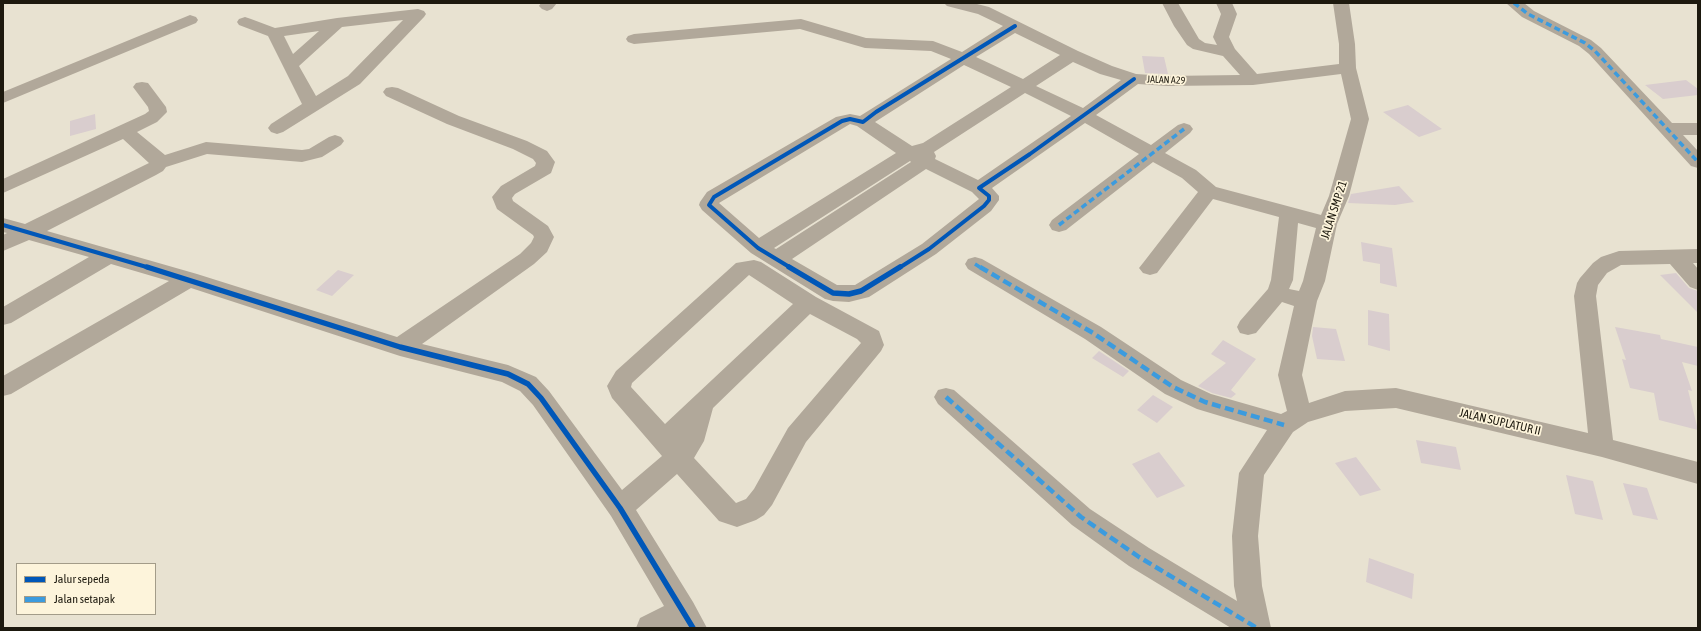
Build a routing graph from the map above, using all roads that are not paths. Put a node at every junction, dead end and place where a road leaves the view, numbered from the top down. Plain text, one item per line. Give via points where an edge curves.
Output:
1 (384, 3) edge
2 (952, 3) edge
3 (1170, 3) edge
4 (1224, 3) edge
5 (1341, 3) edge
6 (1514, 3) edge
7 (366, 19) junction
8 (190, 20) dead end
9 (245, 22) dead end
10 (337, 23) junction
11 (1015, 26) junction
12 (274, 33) junction
13 (634, 39) dead end
14 (1228, 51) junction
15 (1072, 55) junction
16 (964, 58) junction
17 (290, 65) junction
18 (1348, 68) junction
19 (1134, 79) junction
20 (1253, 80) junction
21 (1022, 86) junction
22 (142, 87) dead end
23 (392, 92) dead end
24 (3, 98) edge
25 (312, 106) junction
26 (1084, 115) junction
27 (863, 122) junction
28 (277, 128) dead end
29 (1184, 129) dead end
30 (1669, 129) junction
31 (1698, 130) edge
32 (125, 131) junction
33 (335, 140) dead end
34 (921, 154) junction
35 (1152, 154) junction
36 (1698, 162) edge
37 (159, 163) junction
38 (3, 188) edge
39 (979, 188) junction
40 (1209, 191) junction
41 (1289, 214) junction
42 (1327, 224) junction
43 (3, 225) edge
44 (1060, 225) dead end
45 (25, 232) junction
46 (3, 244) edge
47 (758, 248) junction
48 (108, 256) junction
49 (1698, 256) edge
50 (776, 258) junction
51 (1675, 258) junction
52 (975, 264) dead end
53 (1150, 268) dead end
54 (189, 279) junction
55 (1698, 282) edge
56 (1277, 293) junction
57 (1306, 301) junction
58 (808, 303) junction
59 (3, 317) edge
60 (1248, 327) dead end
61 (400, 347) junction
62 (3, 387) edge
63 (946, 398) dead end
64 (1292, 420) junction
65 (1602, 447) junction
66 (671, 449) junction
67 (1698, 473) edge
68 (620, 508) junction
69 (688, 619) edge
70 (650, 628) edge
71 (1257, 628) edge

1 - 7 street
2 - 11 street, JALAN A29 via 983,10
3 - 14 street via 1193,42 1199,46
4 - 14 street via 1229,14 1221,37
5 - 18 street, JALAN SMP 21
6 - 30 street via 1528,14 1585,43 1595,51
7 - 10 street
7 - 25 street via 418,14 354,80
8 - 24 street
9 - 12 street
10 - 12 street
10 - 17 street
11 - 15 street, JALAN A29
11 - 16 street
12 - 17 street
13 - 16 street via 801,24 865,43 933,46
14 - 20 street
15 - 19 street, JALAN A29
15 - 21 street
16 - 21 street
16 - 27 street
17 - 25 street
18 - 20 street, JALAN A29
18 - 42 street, JALAN SMP 21 via 1360,119 1339,196
19 - 20 street, JALAN A29
19 - 26 street
21 - 26 street
21 - 34 street
22 - 32 street via 158,112
23 - 61 street via 453,120 520,145 540,155 546,162 544,169 508,190 502,197 504,204 541,231 544,237 540,247 527,259
25 - 28 street
26 - 35 street
26 - 39 street
27 - 34 street
27 - 47 street via 850,119 842,122 714,197 709,205 712,209
29 - 35 street
30 - 31 street
30 - 36 street
32 - 37 street via 158,159
32 - 38 street
33 - 37 street via 315,153 302,156 206,148
34 - 39 street
34 - 47 street
34 - 50 street
35 - 40 street via 1189,174
35 - 44 street
37 - 45 street via 149,171
39 - 50 street via 989,196 984,206 929,249 861,291 849,294 833,293
40 - 41 street
40 - 53 street
41 - 42 street
41 - 56 street via 1282,280
42 - 57 street, JALAN SMP 21 via 1314,281
43 - 45 street
45 - 46 street
45 - 48 street
47 - 50 street
48 - 54 street
48 - 59 street
49 - 51 street
51 - 55 street
51 - 65 street via 1619,258 1600,268 1588,283 1585,296
52 - 64 street via 1093,333 1174,387 1205,402
54 - 61 street
54 - 62 street
56 - 57 street
56 - 60 street
57 - 64 street, JALAN SMP 21 via 1290,375
58 - 66 street via 702,405 688,448
58 - 66 street via 754,267 743,268 624,377 619,386 620,391
58 - 66 street via 865,333 871,337 873,345 797,435 755,508 737,515 728,512
61 - 68 street via 508,374 528,384 541,398
63 - 71 street via 1081,517 1139,557
64 - 65 street, JALAN SUPLATUR II via 1345,402 1396,398
64 - 71 street via 1252,473 1245,536 1248,586
65 - 67 street, JALAN SUPLATUR II
66 - 68 street
68 - 69 street
69 - 70 street

